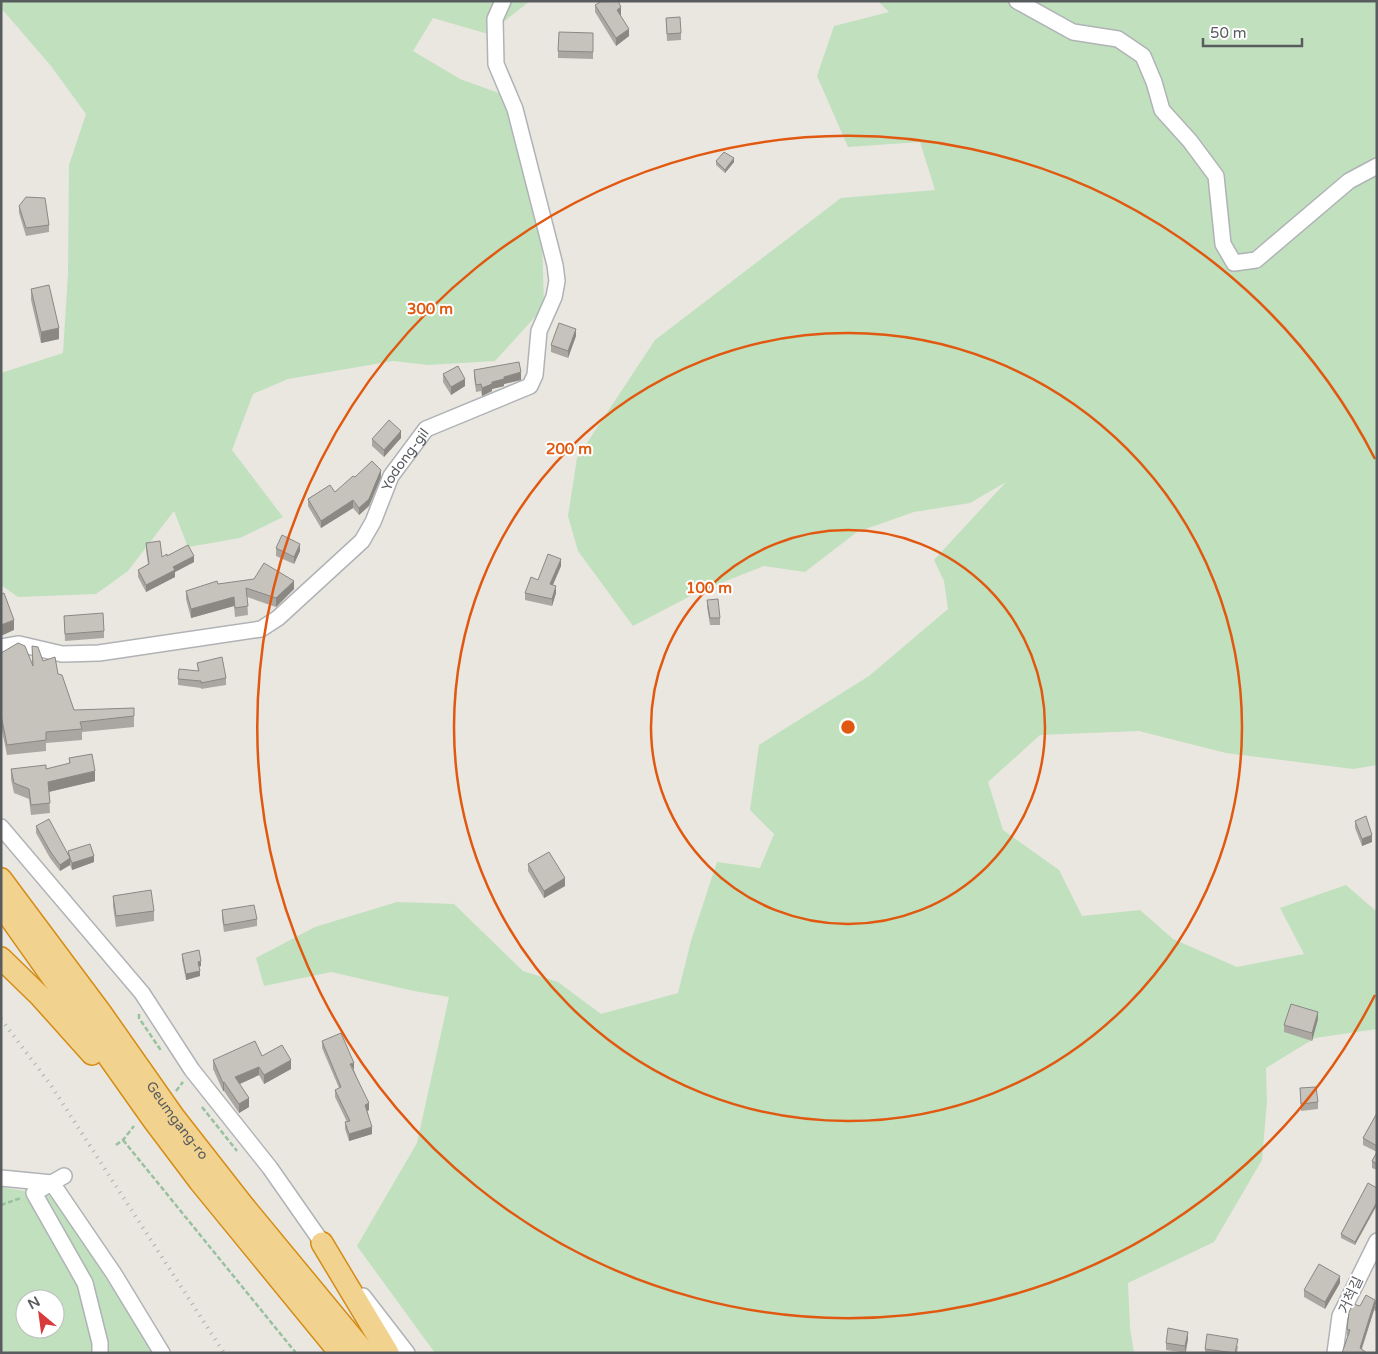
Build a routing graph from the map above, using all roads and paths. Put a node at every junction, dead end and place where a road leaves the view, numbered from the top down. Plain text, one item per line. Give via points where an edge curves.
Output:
1 (503, 1) edge
2 (1018, 1) edge
3 (1377, 166) edge
4 (1, 647) edge
5 (1, 827) edge
6 (1, 879) edge
7 (1, 905) edge
8 (1, 958) edge
9 (183, 1082) dead end
10 (176, 1091) dead end
11 (144, 1124) junction
12 (123, 1140) junction
13 (116, 1144) dead end
14 (1, 1178) edge
15 (58, 1179) junction
16 (34, 1193) junction
17 (1, 1198) edge
18 (3, 1204) edge
19 (1377, 1241) edge
20 (322, 1243) junction
21 (100, 1353) edge
22 (162, 1353) edge
23 (296, 1353) edge
24 (340, 1353) edge
25 (365, 1353) edge
26 (388, 1353) edge
27 (407, 1353) edge
28 (1335, 1353) edge

1 - 4 street, Yodong-gil via 495,19 496,64 514,109 557,281 554,297 539,331 530,386 426,428 391,476 362,541 262,629 98,652 62,654 19,644
2 - 3 street via 1072,32 1118,39 1143,56 1162,110 1216,176 1223,244 1234,264 1256,260 1350,182
5 - 20 street via 142,993 192,1070 270,1168
6 - 25 highway, Geumgang-ro via 180,1124
7 - 11 highway, Geumgang-ro
8 - 11 highway via 40,996
9 - 10 path
11 - 12 path
11 - 24 highway, Geumgang-ro via 200,1182
12 - 13 path
12 - 23 path
14 - 15 street
15 - 16 street
15 - 22 street
16 - 18 path
16 - 21 street via 85,1283
17 - 18 path
19 - 28 street, 거척길 via 1340,1316
20 - 26 highway
20 - 27 street

